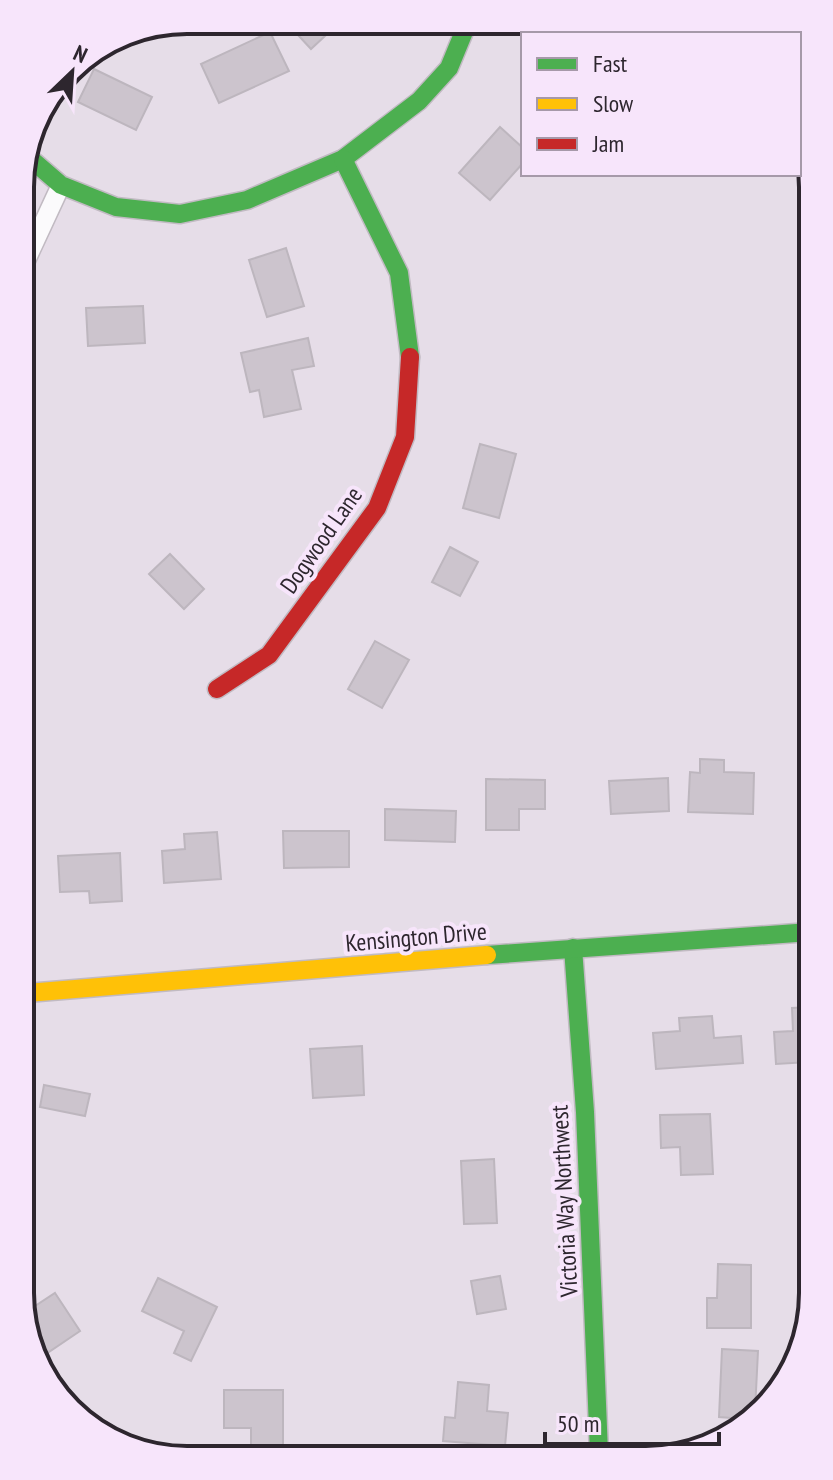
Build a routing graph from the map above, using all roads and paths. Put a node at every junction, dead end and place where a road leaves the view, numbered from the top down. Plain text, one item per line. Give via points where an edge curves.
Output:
1 (463, 34) edge
2 (343, 159) junction
3 (36, 163) edge
4 (61, 185) junction
5 (34, 243) edge
6 (217, 689) dead end
7 (799, 933) edge
8 (573, 948) junction
9 (34, 992) edge
10 (599, 1446) edge

1 - 2 street via 449,68 419,101
2 - 4 street via 247,200 180,214 116,207
2 - 6 street, Dogwood Lane via 399,273 410,351 405,437 377,508 269,655
3 - 4 street
4 - 5 street
7 - 8 street, Kensington Drive
8 - 9 street, Kensington Drive
8 - 10 street, Victoria Way Northwest

